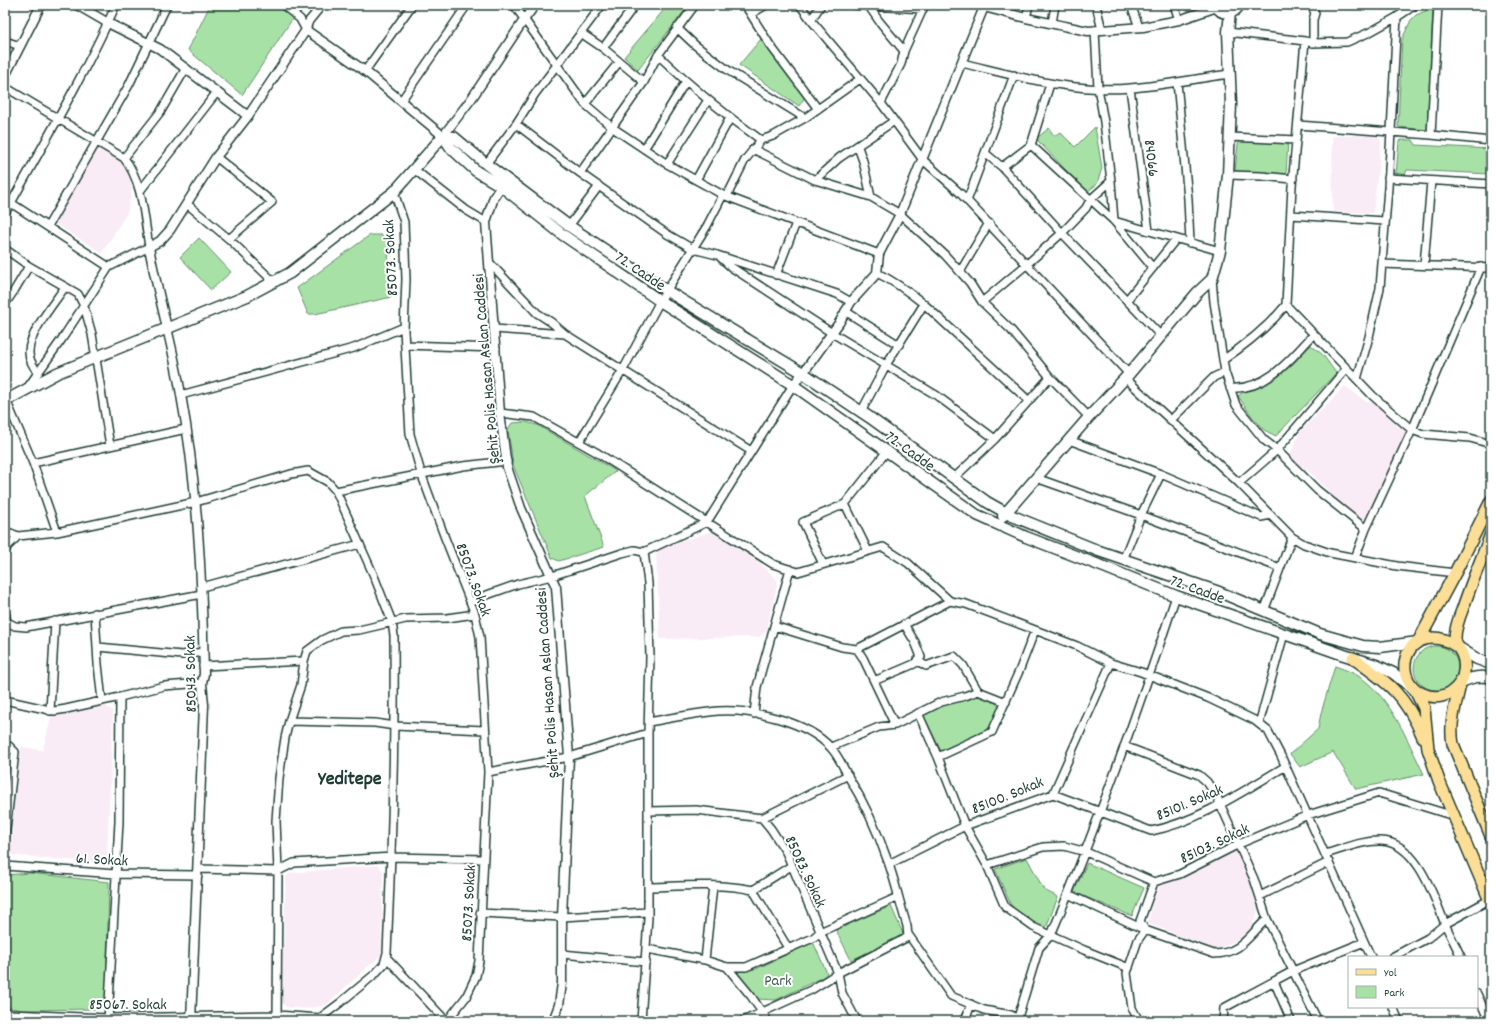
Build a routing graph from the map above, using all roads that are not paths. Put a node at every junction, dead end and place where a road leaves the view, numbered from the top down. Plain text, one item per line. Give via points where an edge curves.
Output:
1 (41, 5) edge
2 (77, 5) edge
3 (116, 5) edge
4 (167, 5) edge
5 (282, 5) edge
6 (322, 5) edge
7 (412, 5) edge
8 (467, 5) edge
9 (514, 5) edge
10 (535, 5) edge
11 (602, 5) edge
12 (635, 5) edge
13 (695, 5) edge
14 (745, 5) edge
15 (766, 5) edge
16 (800, 5) edge
17 (821, 5) edge
18 (855, 5) edge
19 (868, 5) edge
20 (1028, 5) edge
21 (1055, 5) edge
22 (1096, 5) edge
23 (1131, 5) edge
24 (1174, 5) edge
25 (1239, 5) edge
26 (1311, 5) edge
27 (1415, 5) edge
28 (1438, 5) edge
29 (984, 6) edge
30 (1216, 6) edge
31 (924, 7) edge
32 (1230, 13) junction
33 (751, 14) junction
34 (1026, 18) junction
35 (1397, 18) junction
36 (524, 20) junction
37 (811, 20) junction
38 (1179, 20) junction
39 (108, 23) junction
40 (1052, 24) junction
41 (1139, 27) junction
42 (677, 28) junction
43 (306, 30) junction
44 (1099, 30) junction
45 (1228, 32) junction
46 (581, 33) junction
47 (5, 41) edge
48 (1309, 42) junction
49 (148, 43) junction
50 (20, 46) junction
51 (603, 48) junction
52 (904, 51) junction
53 (658, 55) junction
54 (619, 62) junction
55 (962, 63) junction
56 (557, 66) junction
57 (186, 68) junction
58 (365, 71) junction
59 (1230, 74) junction
60 (5, 76) edge
61 (1014, 76) junction
62 (860, 80) junction
63 (686, 81) junction
64 (644, 82) junction
65 (1177, 82) junction
66 (1050, 84) junction
67 (5, 87) edge
68 (1098, 88) junction
69 (1130, 88) junction
70 (217, 92) junction
71 (708, 100) junction
72 (401, 101) junction
73 (881, 103) junction
74 (585, 104) junction
75 (818, 109) junction
76 (248, 116) junction
77 (730, 118) junction
78 (805, 118) junction
79 (57, 119) junction
80 (894, 121) junction
81 (516, 124) junction
82 (1298, 125) junction
83 (613, 128) junction
84 (1391, 132) junction
85 (1431, 135) junction
86 (443, 136) junction
87 (1230, 137) junction
88 (760, 140) junction
89 (1296, 140) junction
90 (1491, 141) edge
91 (96, 142) junction
92 (1031, 145) junction
93 (858, 147) junction
94 (644, 149) junction
95 (753, 149) junction
96 (985, 153) junction
97 (216, 157) junction
98 (124, 158) junction
99 (923, 160) junction
100 (486, 164) junction
101 (667, 164) junction
102 (1002, 168) junction
103 (414, 170) junction
104 (580, 173) junction
105 (1228, 176) junction
106 (1388, 178) junction
107 (1293, 179) junction
108 (696, 180) junction
109 (815, 180) junction
110 (1431, 180) junction
111 (1111, 181) junction
112 (1491, 184) edge
113 (500, 186) junction
114 (599, 186) junction
115 (140, 191) junction
116 (394, 192) junction
117 (725, 196) junction
118 (871, 197) junction
119 (1090, 200) junction
120 (967, 201) junction
121 (11, 203) junction
122 (187, 204) junction
123 (5, 213) edge
124 (900, 214) junction
125 (1291, 215) junction
126 (1114, 221) junction
127 (1385, 221) junction
128 (486, 222) junction
129 (796, 223) junction
130 (988, 223) junction
131 (48, 226) junction
132 (569, 226) junction
133 (1148, 231) junction
134 (1062, 232) junction
135 (1176, 238) junction
136 (229, 239) junction
137 (1190, 242) junction
138 (149, 247) junction
139 (5, 249) edge
140 (693, 249) junction
141 (1220, 251) junction
142 (879, 254) junction
143 (717, 255) junction
144 (489, 262) junction
145 (1382, 264) junction
146 (1026, 265) junction
147 (1424, 265) junction
148 (29, 266) junction
149 (110, 267) junction
150 (1481, 267) junction
151 (1153, 268) junction
152 (1491, 268) edge
153 (960, 272) junction
154 (877, 273) junction
155 (776, 275) junction
156 (1212, 279) junction
157 (274, 282) junction
158 (65, 287) junction
159 (667, 290) junction
160 (1127, 300) junction
161 (660, 301) junction
162 (852, 302) junction
163 (982, 302) junction
164 (5, 304) edge
165 (924, 304) junction
166 (1286, 305) junction
167 (84, 306) junction
168 (845, 311) junction
169 (404, 327) junction
170 (167, 329) junction
171 (494, 329) junction
172 (832, 333) junction
173 (565, 334) junction
174 (1313, 335) junction
175 (1161, 336) junction
176 (406, 344) junction
177 (899, 345) junction
178 (496, 348) junction
179 (97, 357) junction
180 (1223, 360) junction
181 (886, 365) junction
182 (1347, 368) junction
183 (623, 370) junction
184 (1225, 372) junction
185 (38, 373) junction
186 (803, 373) junction
187 (1127, 376) junction
188 (1050, 378) junction
189 (1357, 379) junction
190 (793, 385) junction
191 (1230, 388) junction
192 (27, 389) junction
193 (181, 395) junction
194 (1030, 400) junction
195 (6, 401) edge
196 (861, 412) junction
197 (500, 413) junction
198 (1089, 417) junction
199 (1171, 420) junction
200 (186, 429) junction
201 (1412, 430) junction
202 (995, 439) junction
203 (1069, 440) junction
204 (579, 442) junction
205 (1491, 444) edge
206 (110, 446) junction
207 (1277, 450) junction
208 (751, 451) junction
209 (888, 451) junction
210 (507, 461) junction
211 (33, 462) junction
212 (421, 473) junction
213 (1161, 474) junction
214 (954, 478) junction
215 (1036, 478) junction
216 (1239, 483) junction
217 (336, 491) junction
218 (1491, 501) edge
219 (196, 502) junction
220 (845, 504) junction
221 (1006, 513) junction
222 (1141, 515) junction
223 (1270, 515) junction
224 (707, 522) junction
225 (996, 524) junction
226 (1366, 529) junction
227 (5, 531) edge
228 (57, 532) junction
229 (1491, 534) edge
230 (18, 536) junction
231 (1292, 537) junction
232 (360, 544) junction
233 (868, 551) junction
234 (5, 552) edge
235 (644, 552) junction
236 (1355, 558) junction
237 (1123, 560) junction
238 (823, 564) junction
239 (1280, 568) junction
240 (790, 569) junction
241 (1455, 574) junction
242 (552, 576) junction
243 (202, 590) junction
244 (1176, 596) junction
245 (950, 600) junction
246 (471, 602) junction
247 (1264, 611) junction
248 (95, 614) junction
249 (475, 614) junction
250 (5, 619) edge
251 (55, 621) junction
252 (392, 622) junction
253 (904, 624) junction
254 (774, 626) junction
255 (1036, 630) junction
256 (1284, 634) junction
257 (1418, 642) junction
258 (1456, 646) junction
259 (98, 647) junction
260 (857, 648) junction
261 (203, 652) junction
262 (1353, 658) junction
263 (304, 661) junction
264 (918, 661) junction
265 (1111, 663) junction
266 (1491, 664) edge
267 (203, 666) junction
268 (1150, 676) junction
269 (1491, 678) edge
270 (874, 681) junction
271 (202, 683) junction
272 (1460, 683) junction
273 (1415, 690) junction
274 (978, 691) junction
275 (120, 698) junction
276 (5, 700) edge
277 (102, 701) junction
278 (1006, 702) junction
279 (50, 711) junction
280 (918, 713) junction
281 (754, 714) junction
282 (289, 721) junction
283 (649, 722) junction
284 (1259, 724) junction
285 (895, 725) junction
286 (395, 726) junction
287 (486, 730) junction
288 (648, 733) junction
289 (5, 744) edge
290 (1124, 746) junction
291 (831, 748) junction
292 (1428, 749) junction
293 (569, 757) junction
294 (938, 757) junction
295 (1286, 766) junction
296 (488, 772) junction
297 (848, 775) junction
298 (1053, 794) junction
299 (1221, 805) junction
300 (648, 811) junction
301 (1101, 812) junction
302 (1308, 816) junction
303 (1454, 816) junction
304 (762, 818) junction
305 (965, 826) junction
306 (1491, 836) edge
307 (5, 838) edge
308 (1238, 844) junction
309 (1086, 852) junction
310 (1325, 854) junction
311 (392, 857) junction
312 (483, 858) junction
313 (1329, 862) junction
314 (889, 864) junction
315 (987, 865) junction
316 (5, 866) edge
317 (791, 866) junction
318 (278, 871) junction
319 (198, 872) junction
320 (116, 874) junction
321 (1154, 882) junction
322 (713, 886) junction
323 (648, 887) junction
324 (753, 890) junction
325 (1068, 894) junction
326 (1260, 896) junction
327 (898, 897) junction
328 (1490, 901) edge
329 (648, 912) junction
330 (480, 913) junction
331 (562, 917) junction
332 (1267, 919) junction
333 (1445, 924) junction
334 (1145, 930) junction
335 (820, 932) junction
336 (908, 934) junction
337 (1051, 935) junction
338 (1364, 942) junction
339 (788, 948) junction
340 (647, 949) junction
341 (562, 954) junction
342 (1371, 956) edge
343 (1394, 956) edge
344 (1461, 956) edge
345 (386, 957) junction
346 (705, 960) junction
347 (646, 962) junction
348 (727, 967) junction
349 (1129, 968) junction
350 (1293, 971) junction
351 (838, 973) junction
352 (1274, 982) junction
353 (1478, 996) edge
354 (971, 1004) junction
355 (1393, 1008) edge
356 (5, 1012) edge
357 (762, 1012) junction
358 (277, 1018) edge
359 (191, 1019) edge
360 (321, 1019) edge
361 (108, 1020) edge
362 (449, 1020) edge
363 (1018, 1020) edge
364 (553, 1021) edge
365 (641, 1021) edge
366 (744, 1021) edge
367 (768, 1021) edge
368 (857, 1021) edge
369 (965, 1021) edge
370 (1139, 1021) edge
371 (1223, 1021) edge
372 (1291, 1021) edge
373 (1318, 1021) edge
374 (1399, 1021) edge
375 (1489, 1021) edge

1 - 50 street
2 - 39 street
3 - 39 street
4 - 49 street
5 - 43 street via 300,20
6 - 43 street
7 - 58 street
8 - 72 street
9 - 36 street
10 - 36 street
11 - 46 street
12 - 51 street
13 - 42 street
14 - 33 street
15 - 33 street
16 - 37 street
17 - 37 street
18 - 19 street
19 - 31 street
19 - 52 street
20 - 34 street
21 - 40 street
22 - 44 street
23 - 41 street
24 - 38 street
25 - 32 main road
26 - 48 street via 1315,13
27 - 35 street
28 - 85 street
29 - 34 street
29 - 55 street
30 - 32 main road via 1223,12
30 - 38 street
31 - 52 street
32 - 45 main road
33 - 75 street via 770,45
34 - 40 street
35 - 48 street via 1347,42
35 - 84 street
36 - 56 street
36 - 86 street via 472,98
37 - 62 street
38 - 41 street
39 - 49 street
39 - 79 street
40 - 44 street via 1088,31
41 - 44 street
42 - 53 street
42 - 78 street via 729,71
43 - 58 street
43 - 76 street
44 - 68 street
45 - 48 street
45 - 59 main road
46 - 51 street
46 - 56 street
47 - 50 street
48 - 82 street
49 - 57 street
49 - 91 street via 129,85
50 - 60 street
51 - 54 street
52 - 73 street via 901,64
53 - 63 street
53 - 64 street
54 - 64 street
54 - 74 street
55 - 61 street
55 - 99 street
56 - 74 street
56 - 81 street
57 - 70 street
57 - 98 street via 161,112
58 - 72 street
59 - 65 street
59 - 87 main road
61 - 66 street
61 - 96 street
62 - 73 street
62 - 75 street
63 - 71 street
63 - 94 street
64 - 83 street
65 - 69 street
65 - 137 street
66 - 68 street
66 - 92 street
67 - 79 street
68 - 69 street
68 - 111 street
69 - 133 street, 84066
70 - 76 street
70 - 115 street
71 - 77 street
71 - 101 street
72 - 86 street
73 - 80 street
74 - 83 street
75 - 78 street
76 - 97 street
77 - 88 street
77 - 108 street
78 - 88 street via 773,136
79 - 91 street
79 - 121 street
80 - 93 street
80 - 99 street
81 - 100 street
81 - 104 street
82 - 84 street
82 - 89 street
83 - 94 street
83 - 104 street
84 - 85 street
84 - 106 street
85 - 90 street
86 - 100 main road via 454,138
86 - 103 main road
86 - 113 main road, 72. Cadde via 451,148 476,171
87 - 89 street
87 - 105 main road
88 - 95 street
89 - 107 street
91 - 98 street
91 - 131 street
92 - 102 street
92 - 119 street
93 - 109 street via 839,158
93 - 118 street
94 - 101 street
95 - 109 street
95 - 117 street
96 - 102 street
96 - 120 street
97 - 122 street
97 - 136 street via 272,202
98 - 115 street via 132,167
99 - 120 street
99 - 124 street
100 - 132 main road
101 - 108 street
102 - 134 street
103 - 116 main road
103 - 128 street
104 - 114 street
105 - 107 street
105 - 141 main road
106 - 110 street
106 - 127 street
107 - 125 street
108 - 117 street
109 - 118 street
110 - 112 street
110 - 147 street
111 - 119 street
111 - 126 street
113 - 128 street, Şehit Polis Hasan Aslan Caddesi
113 - 161 main road, 72. Cadde via 563,235
114 - 132 street
114 - 140 street via 667,234
115 - 138 street
116 - 157 main road via 290,273
116 - 169 street, 85073. Sokak via 404,222
117 - 129 street
117 - 140 street
118 - 124 street
119 - 126 street
119 - 134 street via 1086,208
120 - 130 street
121 - 123 street
121 - 131 street
122 - 136 street
122 - 138 street via 170,230 160,241
124 - 142 street
124 - 153 street
125 - 127 street
125 - 166 street
126 - 133 street
126 - 151 street
127 - 145 street
128 - 144 street, Şehit Polis Hasan Aslan Caddesi
129 - 142 street
129 - 155 street
130 - 146 street
130 - 153 street
131 - 149 street
132 - 159 main road
133 - 135 street
134 - 146 street
134 - 160 street
135 - 137 street
135 - 151 street
136 - 157 street
137 - 141 street
138 - 149 street
138 - 170 street, 85043. Sokak
139 - 148 street
140 - 143 street
140 - 159 street
141 - 156 main road
142 - 154 street
143 - 155 street
143 - 172 street via 731,267
144 - 171 street, Şehit Polis Hasan Aslan Caddesi
144 - 173 street via 537,313
145 - 147 street
145 - 189 street via 1380,288
146 - 163 street
146 - 187 street
147 - 150 street
148 - 158 street
148 - 164 street
149 - 167 street
150 - 152 street
150 - 201 street
151 - 160 street
153 - 163 street
154 - 162 street
154 - 165 street via 910,292
155 - 162 street via 837,294
156 - 175 main road
156 - 180 street
157 - 170 main road
158 - 167 street via 78,294
158 - 185 street via 31,339 29,354
159 - 161 street
159 - 186 main road
160 - 175 street
161 - 183 street
161 - 190 main road, 72. Cadde
162 - 168 street
163 - 188 street via 1011,330
165 - 177 street
165 - 194 street
166 - 174 street
166 - 180 street via 1241,348
167 - 179 street
167 - 185 street
168 - 172 street
168 - 177 street
169 - 176 street, 85073. Sokak
169 - 193 street via 354,348
170 - 179 main road
170 - 193 street, 85043. Sokak
171 - 173 street
171 - 178 street, Şehit Polis Hasan Aslan Caddesi
172 - 181 street
172 - 186 street
173 - 183 street
174 - 182 street
174 - 191 street via 1277,372 1265,380 1241,389
175 - 187 main road
176 - 178 street
176 - 212 street, 85073. Sokak via 410,434
177 - 181 street
178 - 197 street, Şehit Polis Hasan Aslan Caddesi
179 - 192 main road via 57,373
179 - 206 street
180 - 184 street
181 - 196 street
181 - 202 street via 936,395
182 - 189 street
182 - 207 street
183 - 204 street
183 - 208 street
184 - 191 street
184 - 199 street via 1214,377
185 - 192 street
186 - 190 street
186 - 196 main road
187 - 198 main road
187 - 199 street
188 - 194 street
188 - 198 street
189 - 201 street
190 - 208 street
190 - 209 main road, 72. Cadde
191 - 207 street via 1236,405 1264,440
192 - 195 main road
193 - 200 street, 85043. Sokak
194 - 202 street
195 - 211 street
196 - 214 main road
197 - 204 street via 534,417
197 - 210 street, Şehit Polis Hasan Aslan Caddesi
198 - 203 main road
199 - 216 street
200 - 206 street
200 - 219 street, 85043. Sokak
201 - 205 street via 1423,434 1470,438
201 - 226 street
202 - 214 street
203 - 213 street
203 - 215 main road
204 - 224 street
206 - 211 street
207 - 216 street
207 - 226 street via 1317,490
208 - 224 street
209 - 220 street
209 - 225 main road, 72. Cadde via 977,514
210 - 212 street
210 - 242 street, Şehit Polis Hasan Aslan Caddesi via 521,508
211 - 228 street
212 - 217 street
212 - 246 street, 85073. Sokak
213 - 222 street
213 - 223 street via 1261,517
214 - 221 main road
215 - 221 main road
215 - 222 street
216 - 223 street
217 - 219 street via 328,482 308,471
217 - 232 street
218 - 241 main road
219 - 228 street
219 - 243 street, 85043. Sokak
220 - 233 street
220 - 238 street via 803,522
221 - 225 main road
221 - 237 main road
222 - 237 street
222 - 239 street
223 - 231 street
224 - 235 street
224 - 240 street via 773,564
225 - 244 main road, 72. Cadde
226 - 236 street
227 - 230 street
228 - 230 street
229 - 258 main road via 1459,618
230 - 234 street
231 - 236 street via 1330,553
231 - 239 street
232 - 243 street
232 - 252 street
233 - 238 street
233 - 245 street via 884,547 908,563
235 - 242 street via 634,550 622,553
235 - 283 street via 648,583
236 - 241 street
237 - 247 main road via 1219,592
238 - 240 street via 798,572
239 - 247 street
240 - 254 street
241 - 257 main road
242 - 246 street via 518,584
242 - 293 street, Şehit Polis Hasan Aslan Caddesi via 556,587
243 - 248 street
243 - 261 street, 85043. Sokak
244 - 256 main road, 72. Cadde
244 - 268 street
245 - 253 street
245 - 255 street
246 - 249 street, 85073. Sokak
247 - 257 main road via 1320,634 1362,646 1380,647
248 - 251 street
248 - 259 street
249 - 252 street
249 - 287 street, 85073. Sokak via 480,637
250 - 251 street via 15,626 26,627
251 - 279 street
252 - 263 street via 359,630 341,631 307,651
252 - 286 street
253 - 260 street
253 - 264 street via 915,642 920,657
254 - 260 street via 842,647
254 - 281 street via 757,687
255 - 265 street
255 - 278 street
256 - 262 main road, 72. Cadde
256 - 284 street
257 - 258 main road via 1437,637
257 - 273 main road via 1406,657 1405,666 1409,683
258 - 266 main road
258 - 272 main road via 1465,664
259 - 261 street via 182,655
259 - 277 street
260 - 270 street
261 - 267 street, 85043. Sokak
262 - 273 main road, 72. Cadde via 1386,669
262 - 292 main road via 1388,684 1402,699 1415,718
263 - 267 street
263 - 282 street via 301,685
264 - 270 street
264 - 274 street via 926,666 954,656 963,665
265 - 268 street
265 - 298 street, 85100. Sokak
267 - 271 street, 85043. Sokak
268 - 284 street via 1208,698
268 - 290 street
269 - 272 main road via 1483,676
270 - 285 street
271 - 275 street via 164,686
271 - 319 street, 85043. Sokak via 204,705
272 - 273 main road via 1444,696 1424,695
272 - 306 main road via 1450,732
273 - 292 main road via 1424,708
274 - 278 street
274 - 280 street via 941,702
275 - 277 street
275 - 320 street
276 - 279 street
277 - 279 street
278 - 294 street via 992,732
280 - 285 street
280 - 294 street
281 - 283 street via 718,711
281 - 291 street via 792,722 811,732
282 - 286 street via 375,723
282 - 318 street via 276,821
283 - 288 street
284 - 295 street via 1268,731
285 - 291 street via 879,727
286 - 287 street
286 - 311 street
287 - 296 street, 85073. Sokak
288 - 293 street
288 - 300 street
289 - 307 street via 15,752
290 - 299 street via 1199,775 1207,782
290 - 301 street
291 - 297 street
292 - 303 main road
293 - 296 street
293 - 331 street, Şehit Polis Hasan Aslan Caddesi
294 - 305 street
295 - 299 street, 85101. Sokak
295 - 302 street
296 - 312 street, 85073. Sokak
297 - 304 street
297 - 314 street via 862,799
298 - 301 street, 85101. Sokak
298 - 305 street, 85100. Sokak
299 - 301 street, 85101. Sokak via 1167,828 1151,831
299 - 308 street
300 - 304 street via 696,810
300 - 323 street
301 - 309 street
302 - 303 street, 85103. Sokak via 1379,793
302 - 308 street, 85103. Sokak
302 - 310 street
303 - 328 main road
304 - 317 street, 85083. Sokak via 786,852
305 - 314 street, 85100. Sokak
305 - 315 street
308 - 321 street, 85103. Sokak via 1180,874
308 - 326 street
309 - 315 street via 1064,846 1043,847
309 - 321 street
309 - 325 street
310 - 313 street
310 - 333 street via 1368,841 1383,840 1398,845 1414,860 1432,889
311 - 312 street
311 - 318 street via 294,863
311 - 345 street
312 - 330 street, 85073. Sokak
313 - 326 street
313 - 338 street
314 - 327 street
315 - 337 street via 1005,907 1033,927
316 - 320 street, 61. Sokak
317 - 324 street
317 - 335 street, 85083. Sokak
318 - 319 street, 61. Sokak
318 - 358 street
319 - 320 street, 61. Sokak
319 - 359 street, 85043. Sokak
320 - 361 street
321 - 334 street via 1140,921
322 - 323 street
322 - 324 street
322 - 346 street
323 - 329 street
324 - 339 street
325 - 334 street
325 - 337 street
326 - 332 street
327 - 335 street
327 - 336 street
328 - 333 street
329 - 331 street
329 - 340 street
330 - 331 street
330 - 362 street, 85073. Sokak via 476,976 466,997
331 - 341 street, Şehit Polis Hasan Aslan Caddesi
332 - 334 street via 1241,945 1225,954 1214,954
332 - 350 street
333 - 343 street via 1428,938
333 - 344 street
334 - 349 street via 1138,940
335 - 339 street via 813,938
335 - 351 street, 85083. Sokak
336 - 351 street via 908,937
336 - 354 street via 951,996
337 - 349 street
337 - 363 street via 1039,948
338 - 342 street
338 - 350 street
339 - 348 street via 746,967
340 - 346 street
340 - 347 street
341 - 347 street
341 - 364 street, Şehit Polis Hasan Aslan Caddesi via 562,983 559,1005
345 - 360 street via 384,964 375,974
345 - 362 street
346 - 348 street
347 - 365 street
348 - 357 street
349 - 370 street via 1127,973 1132,1008
350 - 352 street
350 - 373 street
351 - 357 street via 811,990
351 - 368 street, 85083. Sokak via 842,993
352 - 371 street via 1224,1008
352 - 372 street
353 - 375 street
354 - 363 street via 984,1010 1011,1015
354 - 369 street
355 - 374 street
356 - 361 street, 85067. Sokak
357 - 366 street
357 - 367 street
358 - 359 street, 85067. Sokak
358 - 360 street, 85067. Sokak
359 - 361 street, 85067. Sokak

